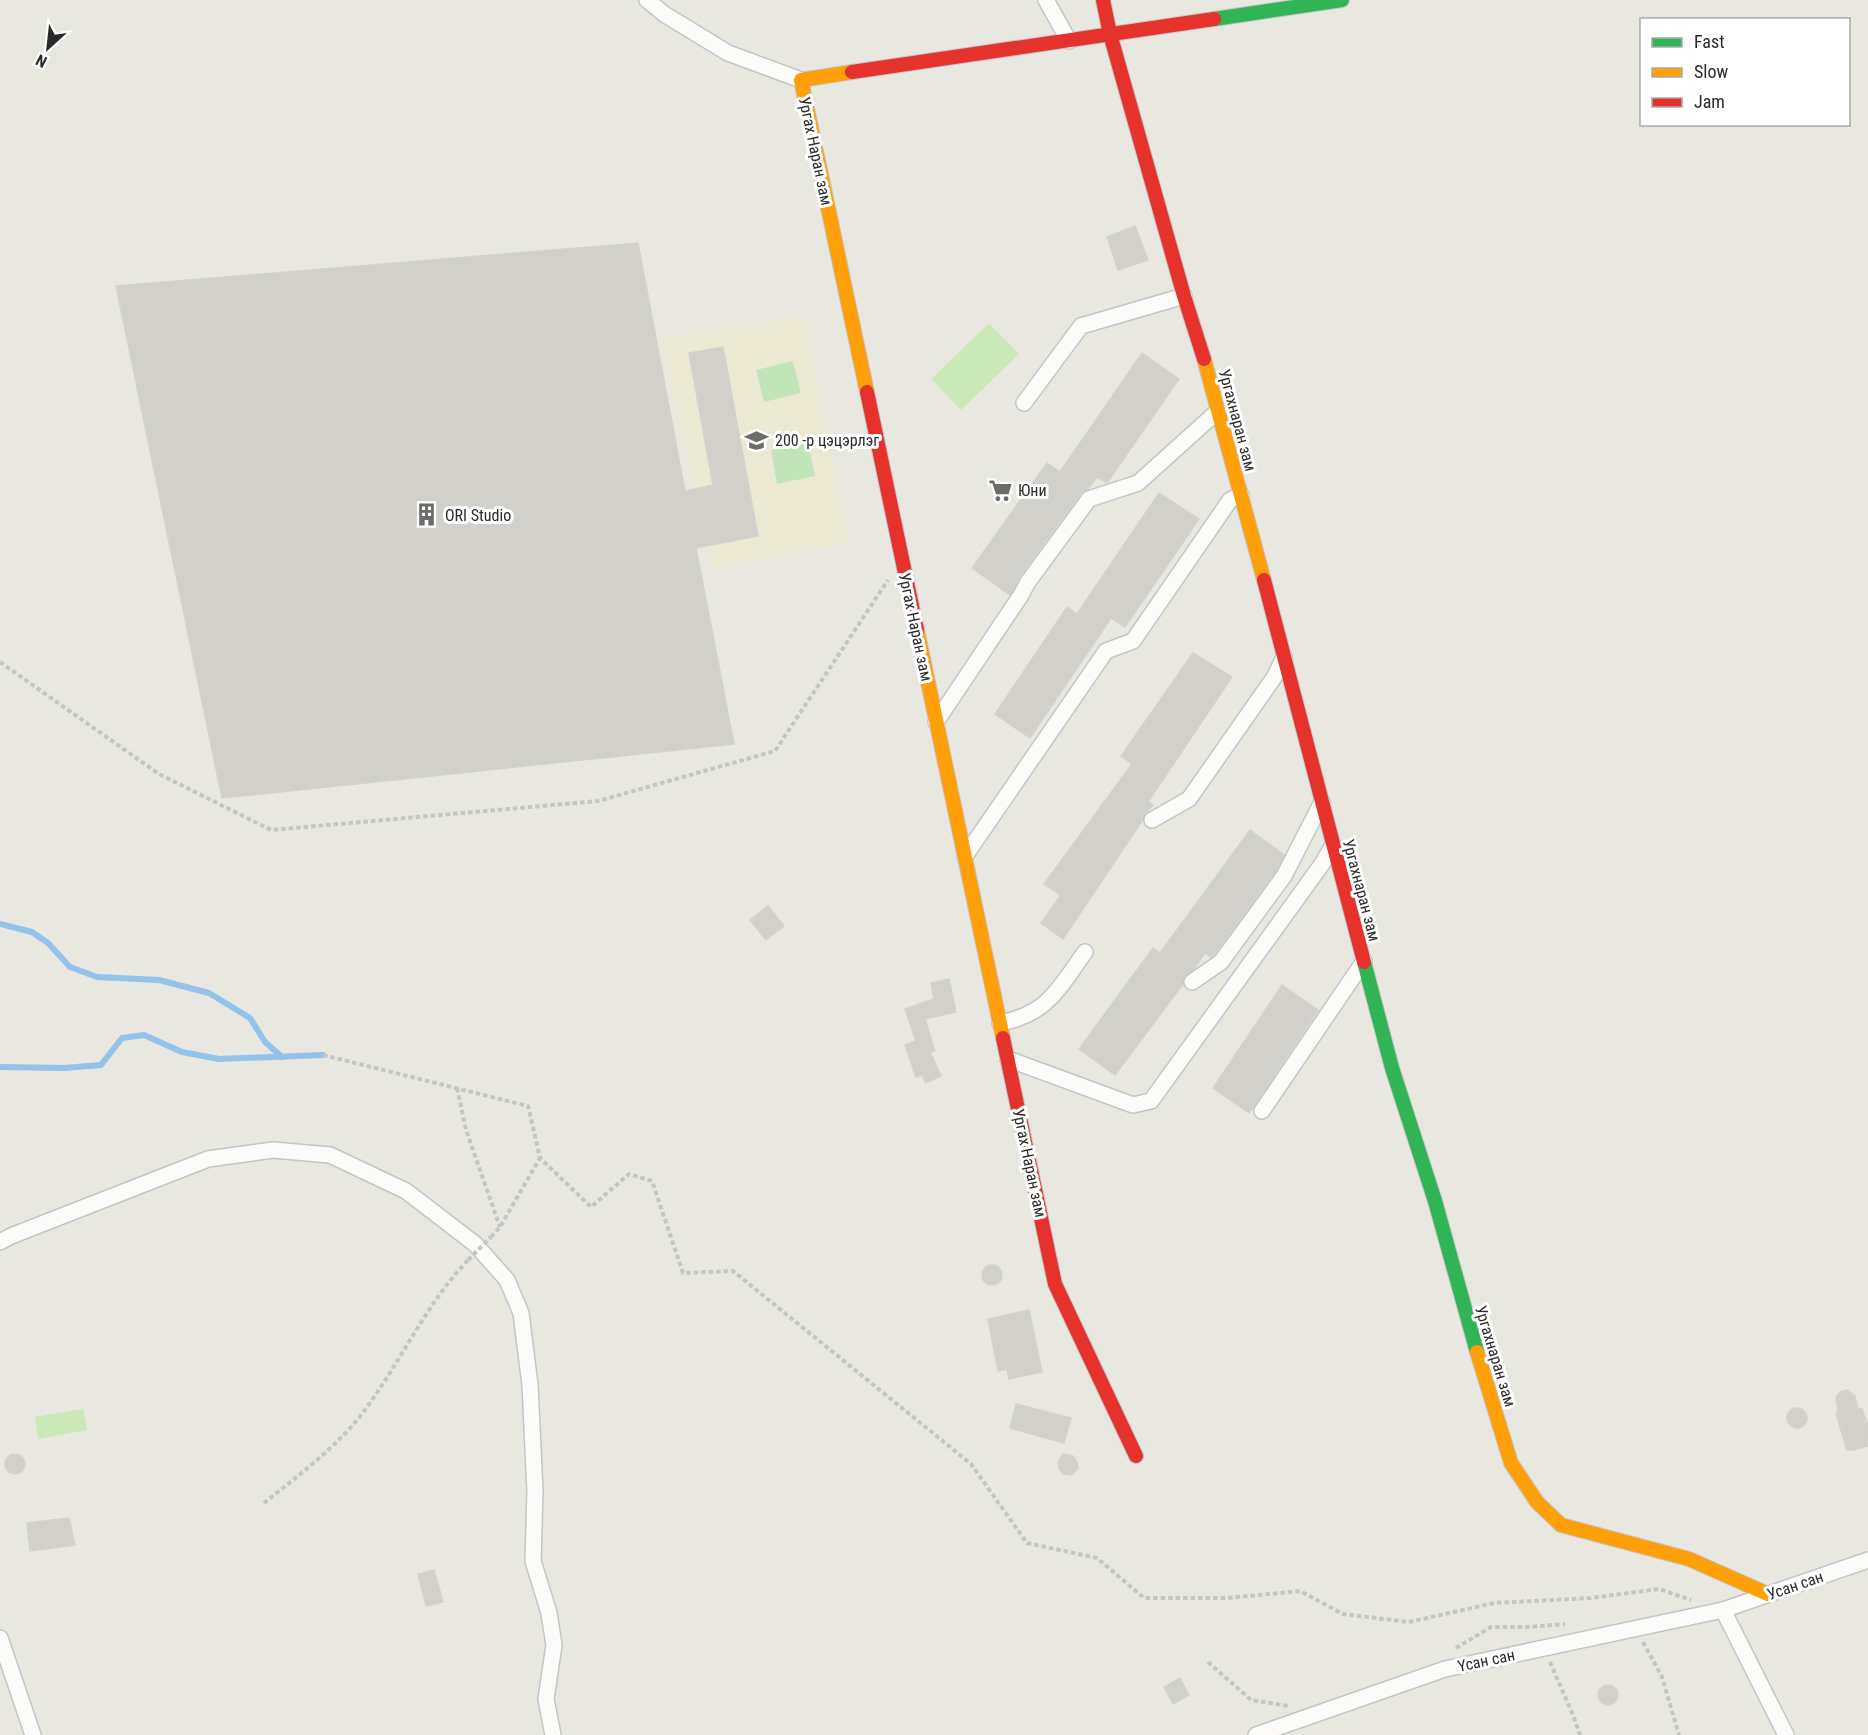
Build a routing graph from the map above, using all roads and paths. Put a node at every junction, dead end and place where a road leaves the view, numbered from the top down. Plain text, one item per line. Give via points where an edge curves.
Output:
1 (647, 0) edge
2 (1046, 0) edge
3 (1103, 0) edge
4 (1342, 0) edge
5 (1110, 34) junction
6 (1069, 41) junction
7 (801, 80) junction
8 (1184, 296) junction
9 (1024, 403) dead end
10 (1219, 410) junction
11 (1241, 495) junction
12 (901, 559) junction
13 (1284, 657) junction
14 (0, 662) edge
15 (936, 722) junction
16 (1322, 802) junction
17 (1152, 820) dead end
18 (1334, 845) junction
19 (965, 856) junction
20 (1085, 952) dead end
21 (1364, 961) junction
22 (1192, 982) dead end
23 (1000, 1023) junction
24 (323, 1055) dead end
25 (1008, 1059) junction
26 (457, 1088) dead end
27 (1262, 1111) dead end
28 (540, 1158) junction
29 (500, 1227) junction
30 (0, 1242) edge
31 (1136, 1455) dead end
32 (264, 1503) dead end
33 (1868, 1560) edge
34 (1768, 1594) junction
35 (1723, 1610) junction
36 (1636, 1628) junction
37 (0, 1638) edge
38 (1543, 1648) junction
39 (1208, 1662) dead end
40 (1293, 1706) dead end
41 (33, 1735) edge
42 (553, 1735) edge
43 (1256, 1735) edge
44 (1580, 1735) edge
45 (1679, 1735) edge
46 (1786, 1735) edge

1 - 7 street via 728,53
2 - 6 street
3 - 5 street, Ургахнаран зам
4 - 5 street, Ургах Наран зам
5 - 6 street, Ургах Наран зам
5 - 8 street, Ургахнаран зам
6 - 7 street, Ургах Наран зам
7 - 12 street, Ургах Наран зам
8 - 9 street via 1081,326
8 - 10 street, Ургахнаран зам
10 - 11 street, Ургахнаран зам
10 - 15 street, Ургах Наран зам via 1138,483 1089,498
11 - 13 street, Ургахнаран зам
11 - 19 street via 1230,500 1133,641 1106,651
12 - 14 path via 775,752 598,801 271,830 159,774
12 - 15 street, Ургах Наран зам
13 - 16 street, Ургахнаран зам
13 - 17 street via 1275,676 1189,799
15 - 19 street, Ургах Наран зам
16 - 18 street, Ургахнаран зам
16 - 22 street via 1284,876 1221,962
18 - 21 street, Ургахнаран зам
18 - 25 street via 1151,1101 1133,1105
19 - 23 street, Ургах Наран зам
20 - 23 street via 1052,998 1038,1010
21 - 27 street
21 - 34 street, Ургахнаран зам via 1392,1068 1511,1462 1537,1502 1561,1525 1689,1559
23 - 25 street, Ургах Наран зам
24 - 28 path via 528,1106
25 - 31 street, Ургах Наран зам via 1055,1284
26 - 29 path via 466,1130
28 - 29 path
28 - 35 path via 591,1208 629,1174 652,1181 683,1273 733,1271 971,1464 1027,1543 1097,1558 1144,1598 1228,1598 1300,1591 1343,1614 1409,1622 1494,1604 1659,1589
29 - 32 path, bridge via 457,1272 367,1408 304,1471
30 - 42 street via 208,1159 273,1150 330,1155 406,1191 475,1244 507,1280 521,1313 530,1385 535,1491 533,1561 554,1645 546,1699
33 - 34 street, Усан сан
34 - 35 street, Усан сан
35 - 36 street, Үсан сан
35 - 46 street
36 - 38 street, Үсан сан
36 - 45 path via 1662,1677
37 - 41 street
38 - 43 street, Үсан сан via 1445,1669
38 - 44 path
39 - 40 path via 1251,1700

